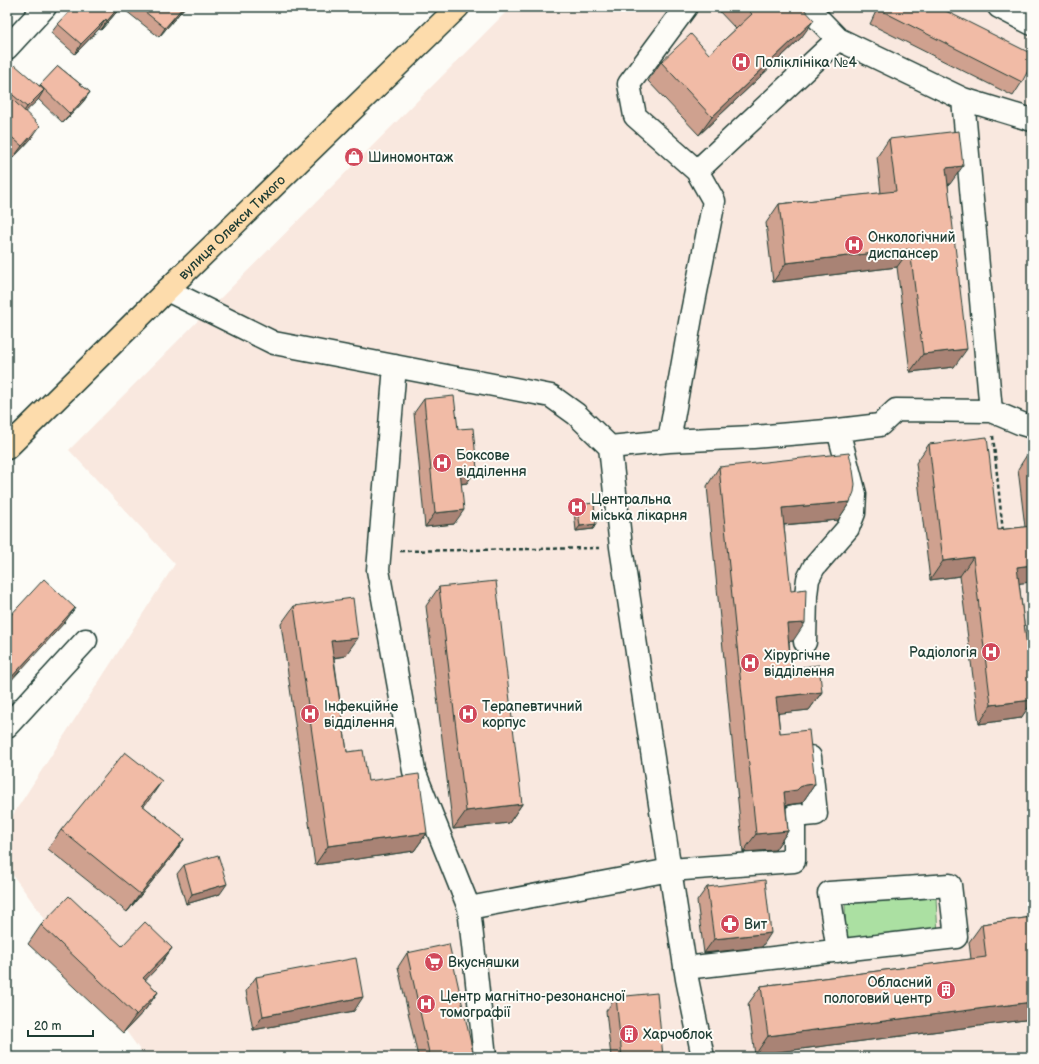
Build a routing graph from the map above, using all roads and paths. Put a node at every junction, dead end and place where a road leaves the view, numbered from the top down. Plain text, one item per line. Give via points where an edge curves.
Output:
1 (45, 7) edge
2 (458, 7) edge
3 (686, 7) edge
4 (807, 7) edge
5 (999, 7) edge
6 (1032, 24) edge
7 (838, 39) junction
8 (7, 48) edge
9 (962, 99) junction
10 (1032, 120) edge
11 (698, 171) junction
12 (167, 290) junction
13 (395, 366) junction
14 (991, 411) junction
15 (1032, 427) edge
16 (838, 430) junction
17 (669, 441) junction
18 (610, 447) junction
19 (7, 448) edge
20 (1003, 538) edge
21 (621, 547) junction
22 (380, 552) junction
23 (86, 640) dead end
24 (805, 642) edge
25 (7, 726) edge
26 (808, 739) edge
27 (670, 870) junction
28 (469, 908) junction
29 (838, 951) junction
30 (685, 968) junction
31 (485, 1057) edge
32 (703, 1057) edge

1 - 8 street
2 - 12 main road, вулиця Олекси Тихого
3 - 11 street via 629,84 635,116
4 - 7 street
5 - 6 street
7 - 9 street
7 - 11 street
9 - 10 street
9 - 14 street
11 - 17 street via 714,201
12 - 13 street via 274,343
12 - 19 main road, вулиця Олекси Тихого
13 - 18 street via 551,396 576,414
13 - 22 street
14 - 15 street
14 - 16 street via 896,410 880,425
14 - 20 path
16 - 17 street
16 - 24 street via 855,494 854,513 848,528 814,567 808,579
17 - 18 street
18 - 21 street
21 - 22 path
21 - 27 street
22 - 28 street via 378,570 414,771
23 - 25 street
26 - 27 street via 816,814 794,816 794,861
27 - 28 street
27 - 30 street
28 - 31 street
29 - 29 street via 956,937 950,885 829,893
29 - 30 street
30 - 32 street

